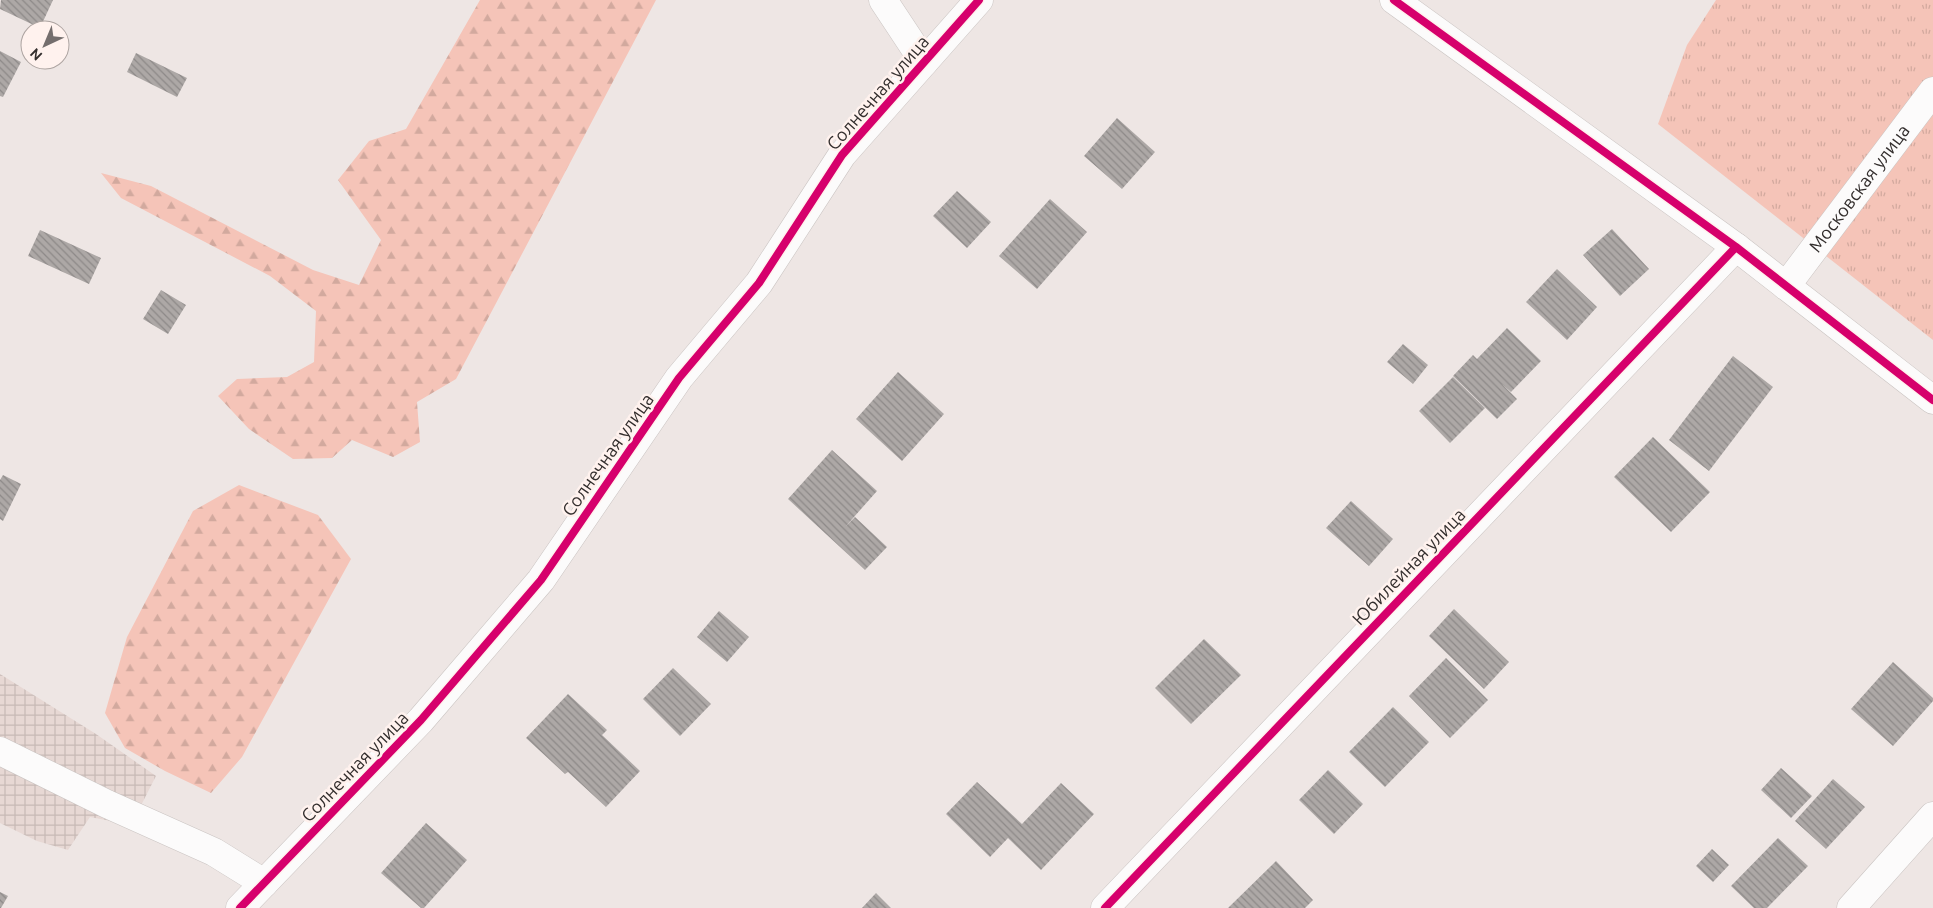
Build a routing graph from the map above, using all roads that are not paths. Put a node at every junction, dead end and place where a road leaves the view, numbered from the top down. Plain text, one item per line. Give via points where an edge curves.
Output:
1 (883, 0) edge
2 (979, 0) edge
3 (1394, 0) edge
4 (924, 62) junction
5 (1933, 91) edge
6 (1736, 247) junction
7 (1786, 286) junction
8 (1933, 400) edge
9 (0, 751) edge
10 (1933, 816) edge
11 (264, 883) junction
12 (240, 908) edge
13 (1105, 908) edge
14 (1851, 908) edge

1 - 4 street
2 - 4 street, Солнечная улица
3 - 6 street
4 - 11 street, Солнечная улица via 842,155 759,283 679,378 540,580 421,720
5 - 7 street, Московская улица
6 - 7 street
6 - 13 street, Юбилейная улица
7 - 8 street
9 - 11 street via 214,852
10 - 14 street
11 - 12 street, Солнечная улица

